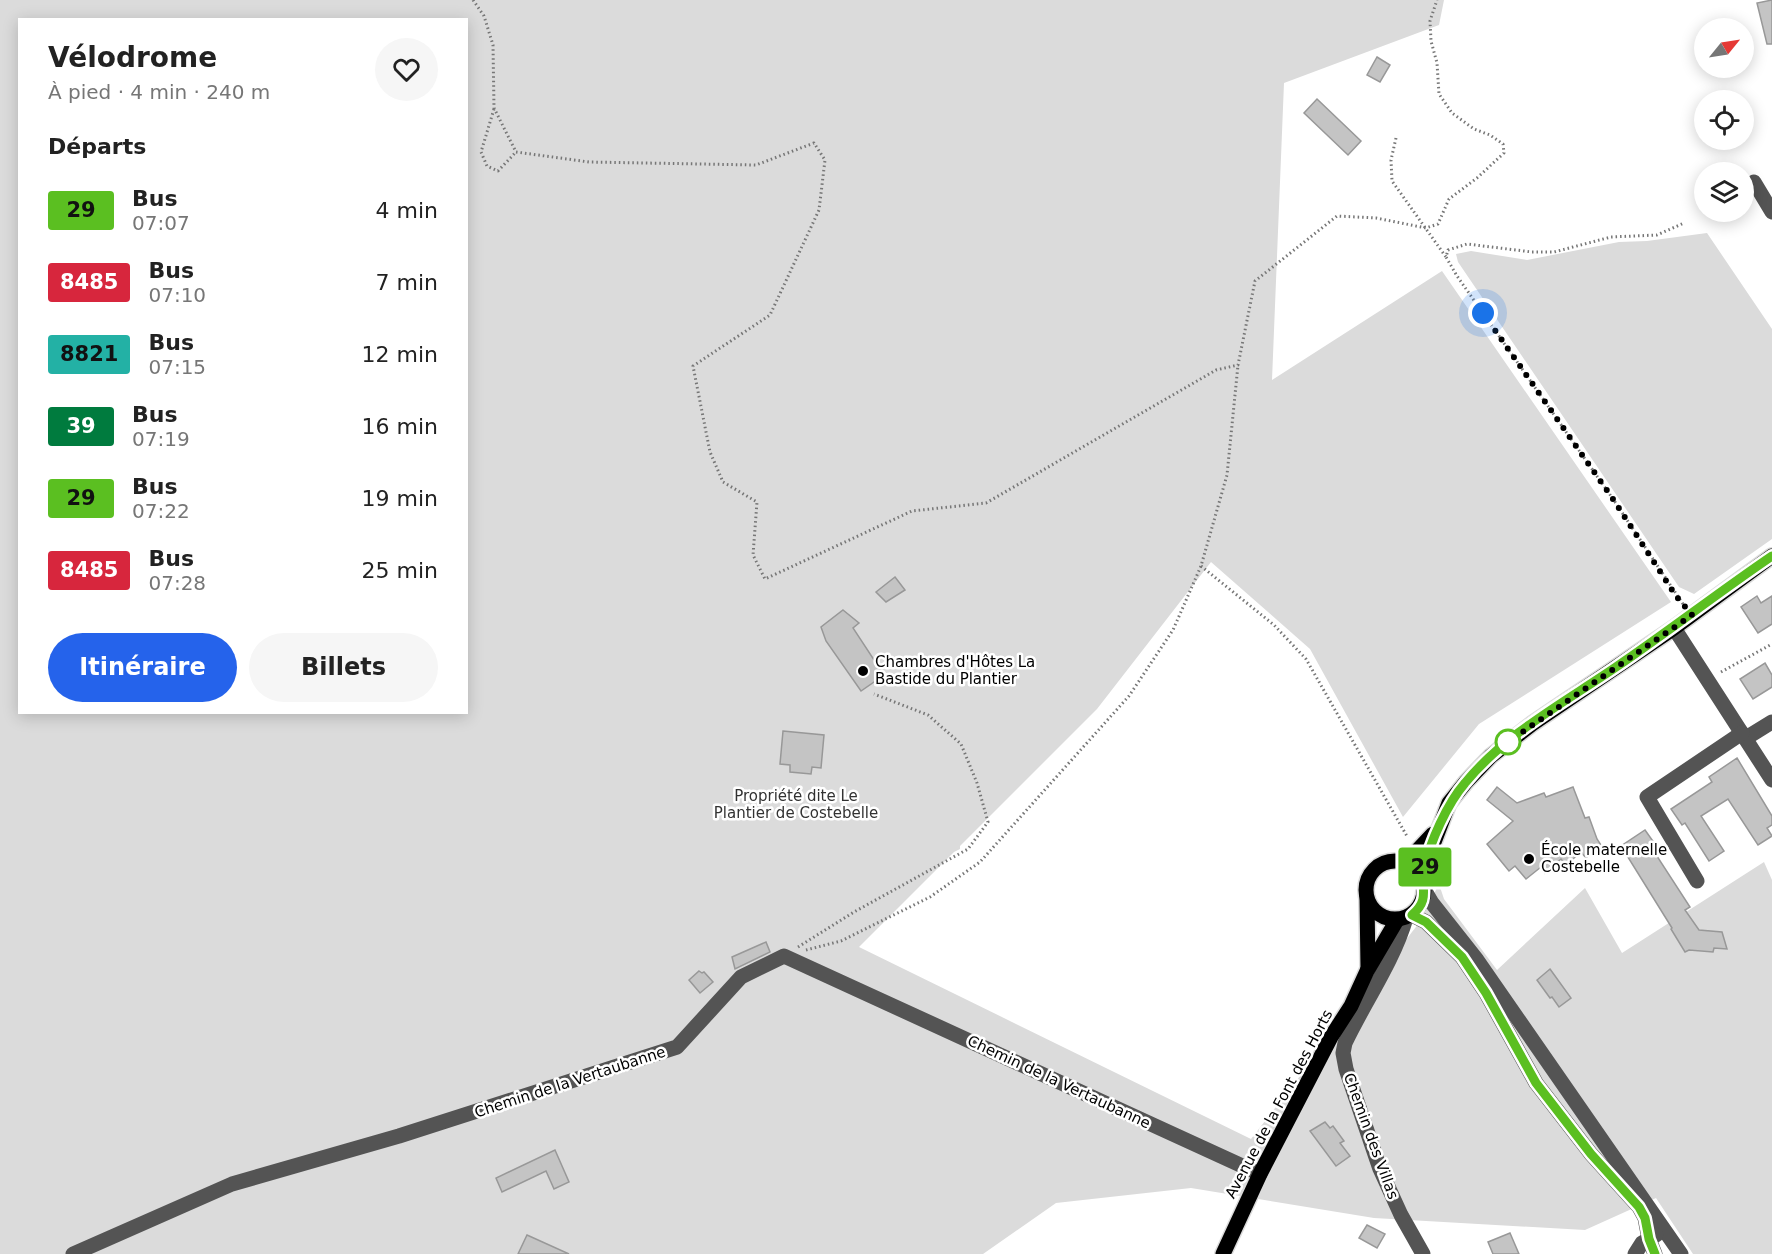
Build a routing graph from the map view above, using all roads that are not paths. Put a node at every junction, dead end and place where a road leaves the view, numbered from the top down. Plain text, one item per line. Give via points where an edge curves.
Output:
1 (1754, 182) dead end
2 (1772, 212) edge
3 (1772, 556) edge
4 (1674, 628) junction
5 (1772, 722) edge
6 (1744, 736) junction
7 (1772, 780) edge
8 (1440, 825) junction
9 (1400, 861) junction
10 (1697, 881) dead end
11 (1424, 886) junction
12 (1367, 899) junction
13 (1405, 918) junction
14 (1367, 971) junction
15 (1260, 1174) junction
16 (1668, 1235) junction
17 (1652, 1249) edge
18 (73, 1254) edge
19 (1223, 1254) edge
20 (1424, 1254) edge
21 (1635, 1254) edge
22 (1681, 1254) edge

1 - 2 street
3 - 4 main road
4 - 6 street
4 - 8 main road via 1508,742 1466,782 1449,803
5 - 6 street
6 - 7 street
6 - 10 street via 1647,797
8 - 9 main road via 1416,852
8 - 11 main road via 1424,868
9 - 11 main road via 1417,871
9 - 12 main road via 1376,868 1367,882
11 - 13 main road via 1423,902
11 - 16 street via 1431,903 1477,960
12 - 13 main road via 1378,914
12 - 14 main road, Avenue de la Font des Horts
13 - 14 main road, Avenue de la Font des Horts
13 - 17 street via 1426,922 1462,957 1536,1083 1591,1154 1639,1207
13 - 20 street, Chemin des Villas via 1343,1053 1380,1168
14 - 15 main road, Avenue de la Font des Horts
15 - 18 street, Chemin de la Vertaubanne via 784,956 741,978 677,1047 399,1136 232,1184
15 - 19 main road, Avenue de la Font des Horts
16 - 17 street via 1661,1234
16 - 22 street
17 - 21 street via 1642,1244

